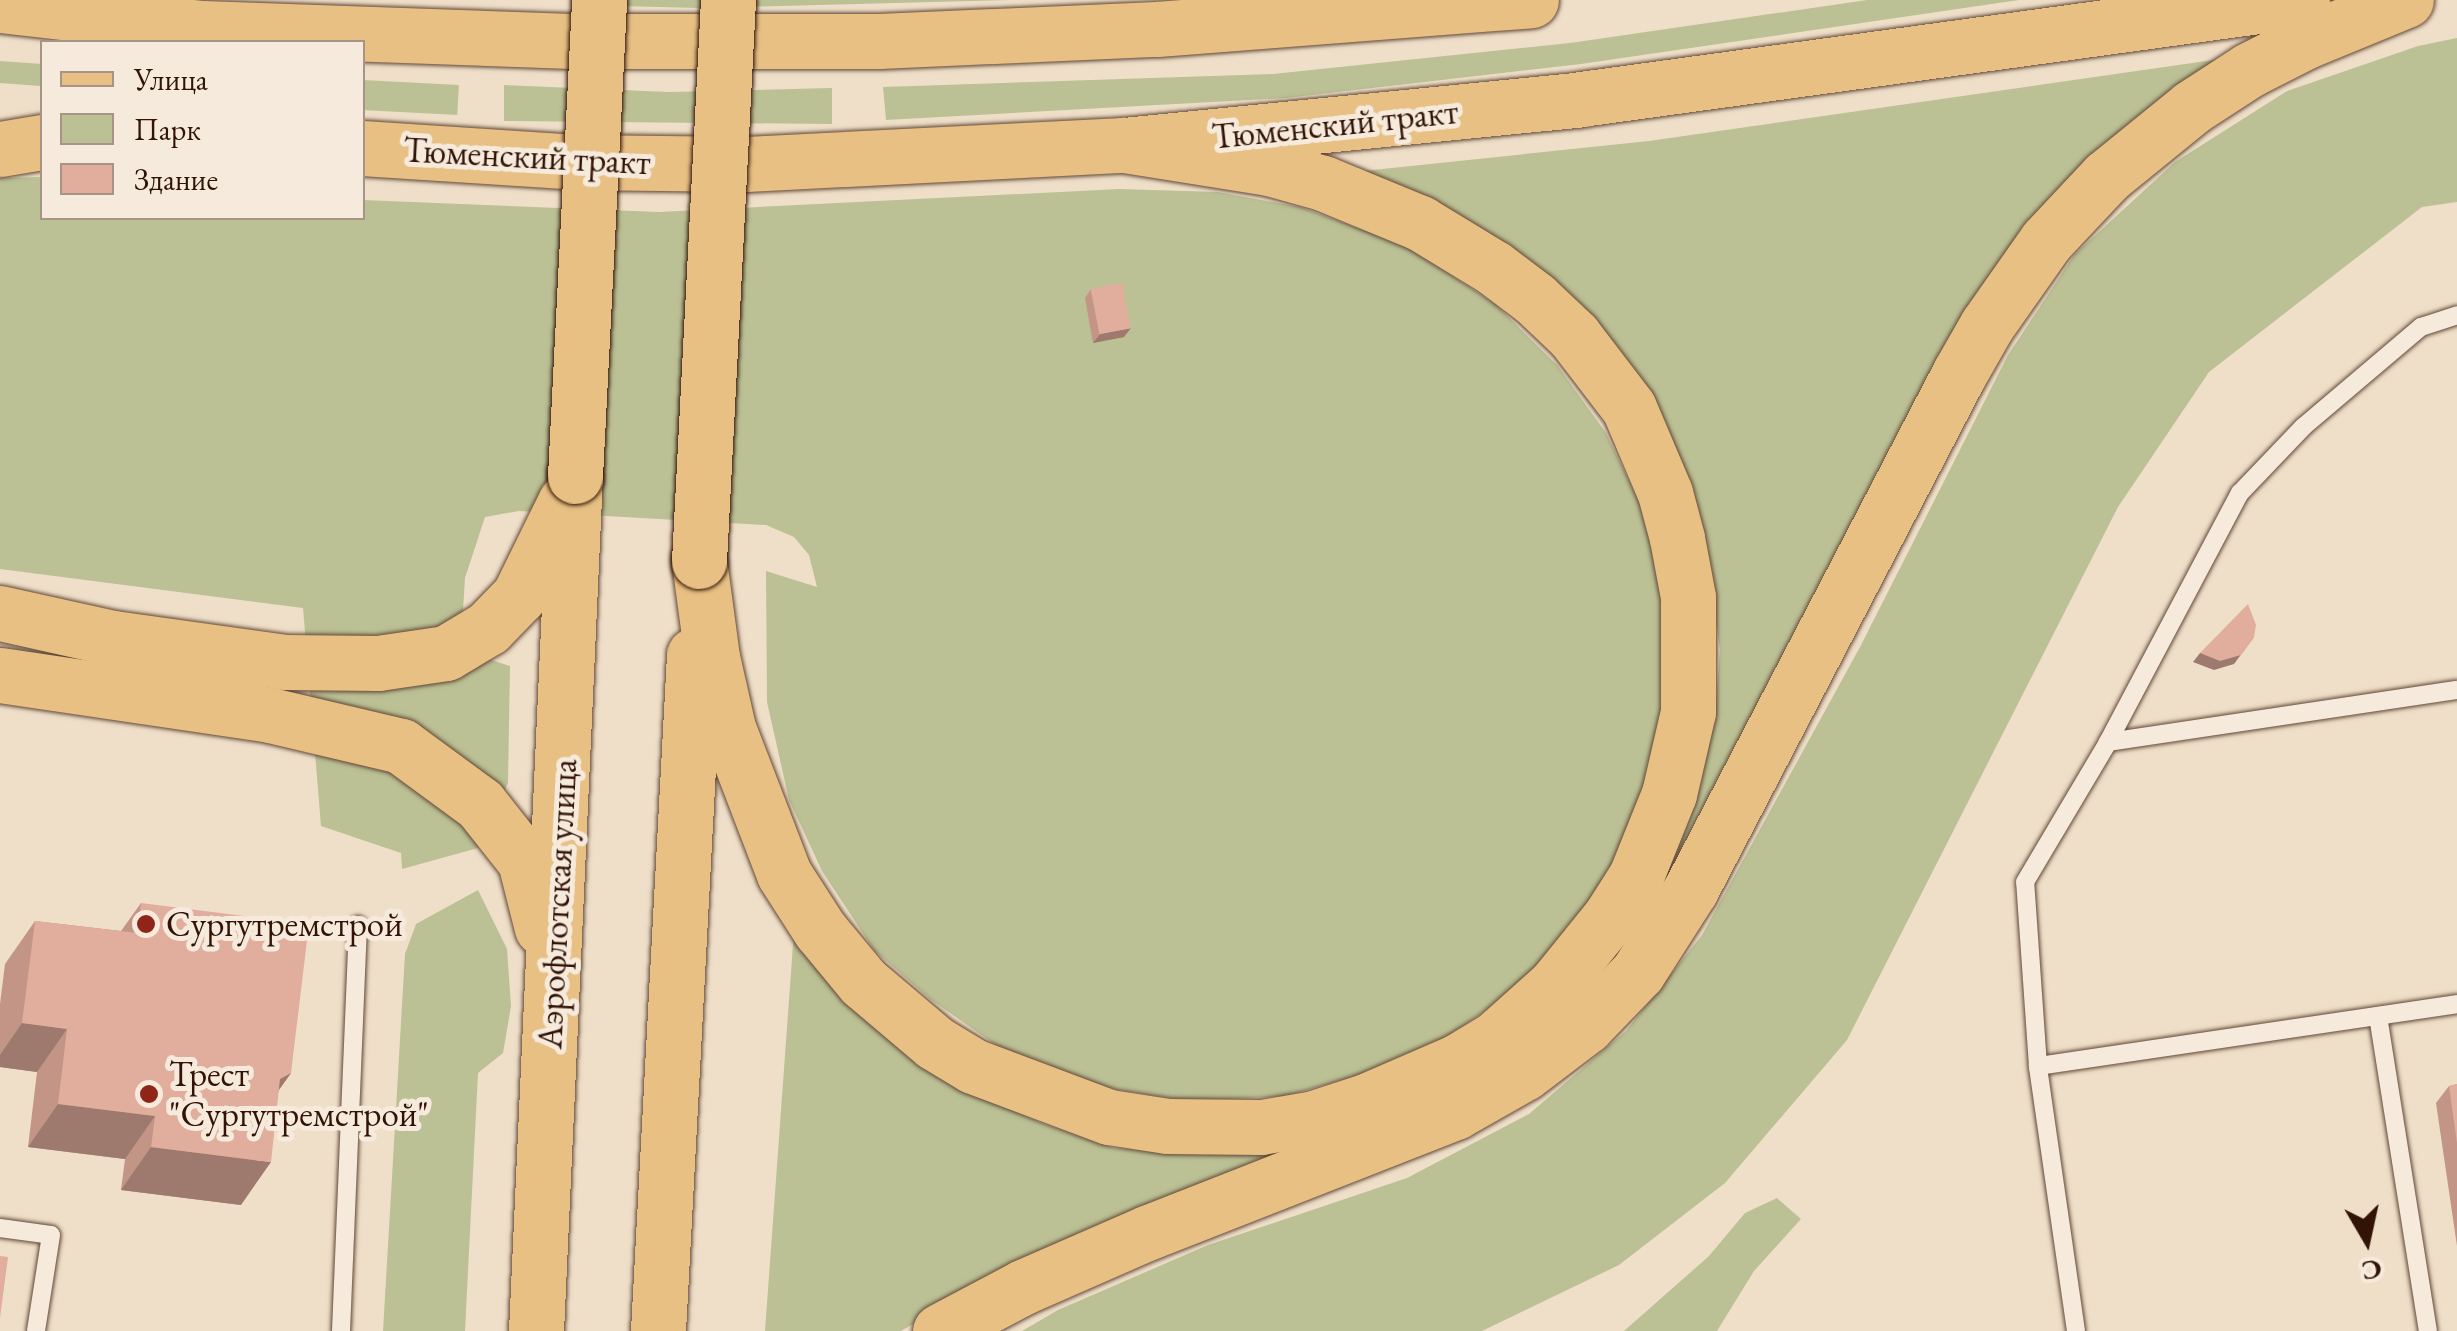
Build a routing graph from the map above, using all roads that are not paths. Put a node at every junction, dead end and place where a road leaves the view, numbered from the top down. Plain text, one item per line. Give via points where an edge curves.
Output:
1 (316, 0) edge
2 (510, 0) edge
3 (728, 0) edge
4 (1337, 0) edge
5 (1531, 0) edge
6 (2302, 0) edge
7 (2406, 0) edge
8 (0, 5) edge
9 (585, 20) edge
10 (202, 28) junction
11 (1157, 28) junction
12 (0, 113) edge
13 (40, 117) edge
14 (40, 142) edge
15 (1124, 145) junction
16 (365, 148) edge
17 (0, 149) edge
18 (2457, 315) edge
19 (558, 555) junction
20 (699, 561) junction
21 (0, 612) edge
22 (0, 675) edge
23 (2457, 690) edge
24 (2108, 742) junction
25 (358, 925) dead end
26 (2457, 1004) edge
27 (2378, 1016) junction
28 (551, 1034) junction
29 (2038, 1066) junction
30 (0, 1228) edge
31 (36, 1331) edge
32 (341, 1331) edge
33 (536, 1331) edge
34 (658, 1331) edge
35 (940, 1331) edge
36 (2076, 1331) edge
37 (2428, 1331) edge

1 - 10 main road
2 - 9 main road
3 - 20 main road, bridge
4 - 11 main road
5 - 11 main road
6 - 15 main road, Тюменский тракт via 1581,99
7 - 35 main road via 2248,70 2106,177 2046,242 1959,374 1692,889 1638,972 1586,1026 1524,1073 1455,1112 1149,1232 1023,1286
8 - 10 main road
9 - 10 main road
9 - 11 main road via 879,41 1092,24
9 - 19 main road, Аэрофлотская улица, bridge via 576,476
12 - 13 main road
14 - 17 main road
15 - 16 main road, Тюменский тракт via 746,164 577,162
15 - 20 main road via 1269,168 1420,223 1536,300 1585,349 1629,408 1677,538 1690,616 1688,712 1669,794 1636,876 1542,998 1496,1038 1413,1082 1314,1118 1261,1127 1166,1126 1110,1116 973,1066 863,982 784,874 728,728
18 - 24 lane via 2421,327 2304,427 2240,494
19 - 21 main road via 488,628 446,652 378,663 270,660 114,638
19 - 28 main road, Аэрофлотская улица
20 - 34 main road
22 - 28 main road via 270,715 401,746 480,804 525,861 541,914
23 - 24 lane
24 - 29 lane via 2025,882
25 - 32 lane
26 - 27 lane
27 - 29 lane
27 - 37 lane
28 - 33 main road, Аэрофлотская улица
29 - 36 lane
30 - 31 lane via 51,1235

